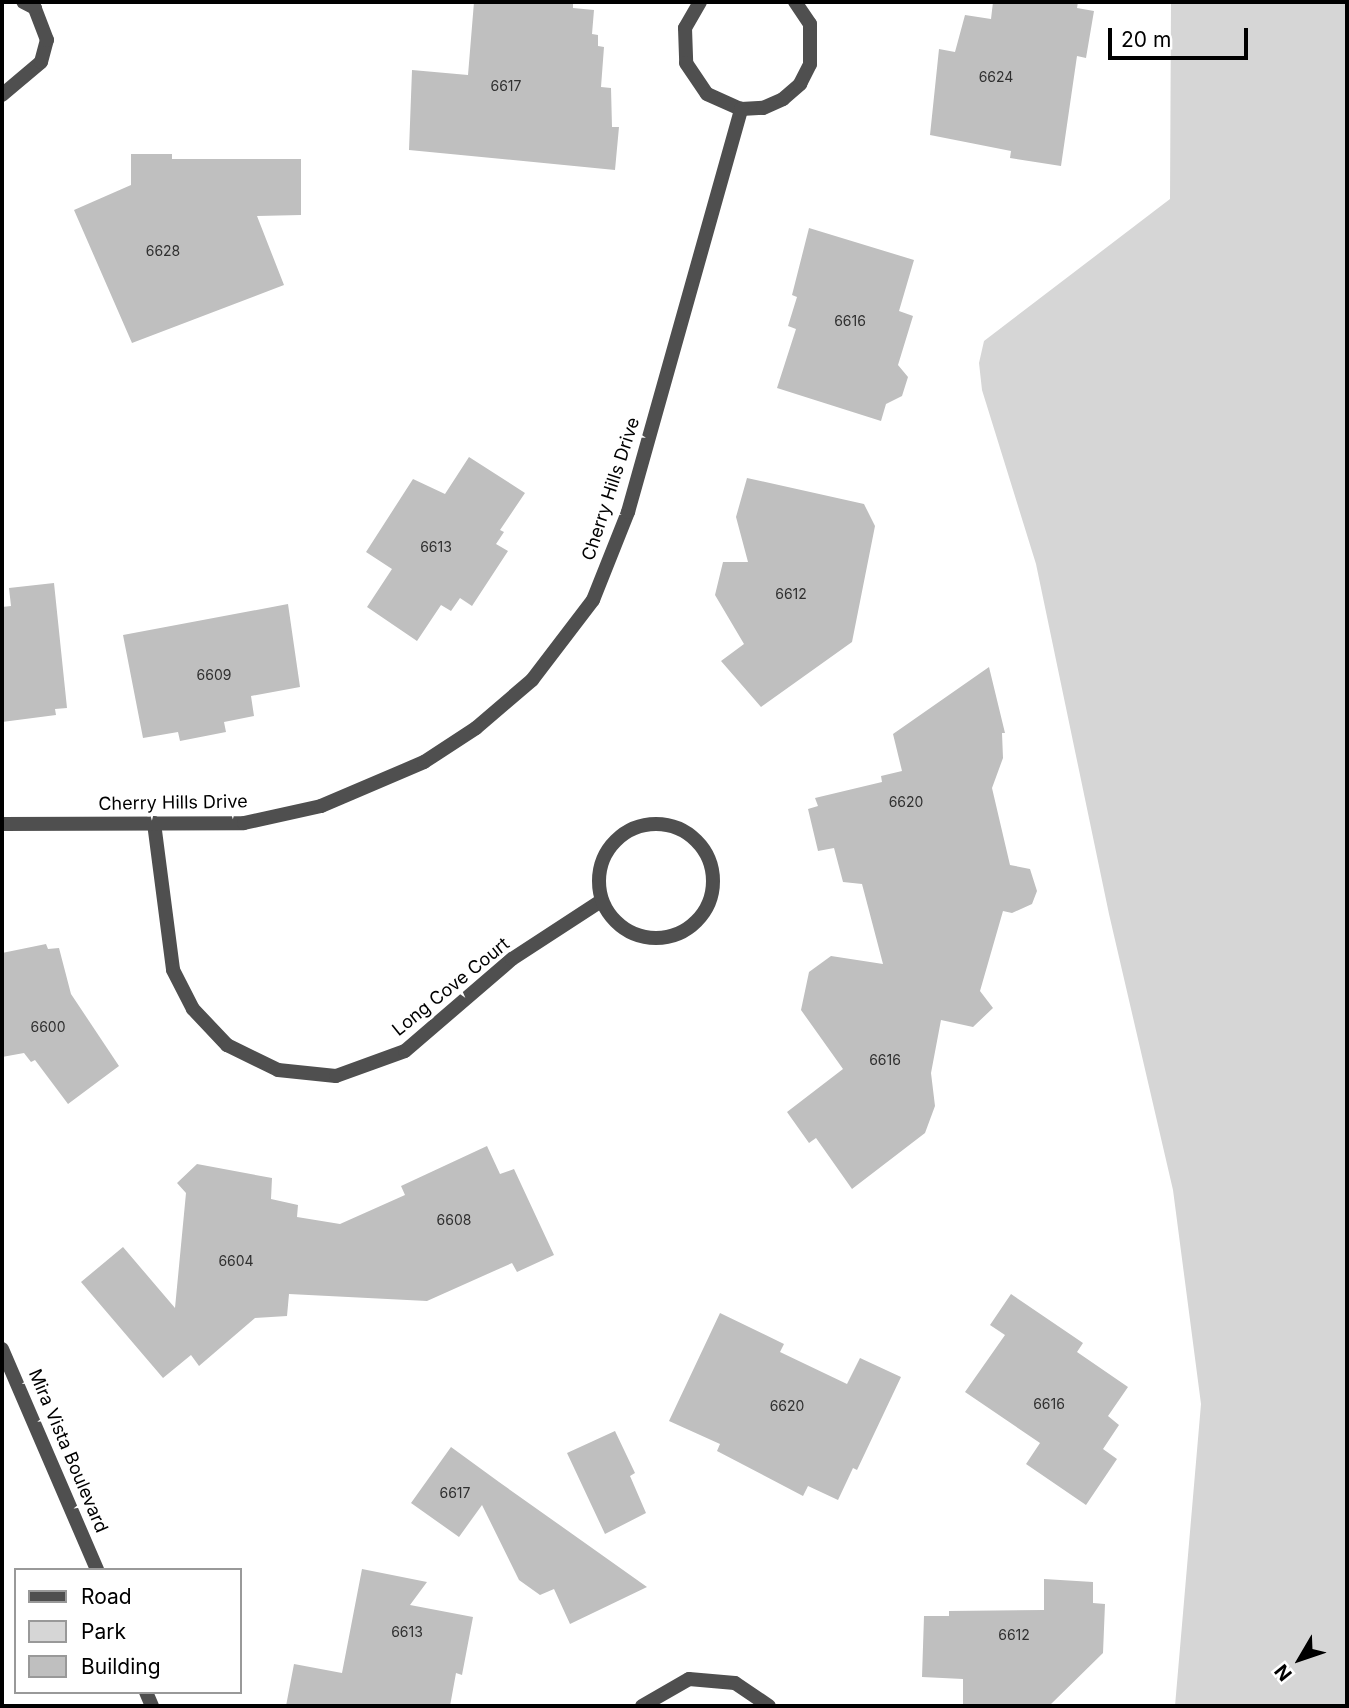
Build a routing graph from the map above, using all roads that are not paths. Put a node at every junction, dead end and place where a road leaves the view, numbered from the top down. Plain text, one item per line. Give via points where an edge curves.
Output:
1 (23, 2) edge
2 (699, 2) edge
3 (795, 2) edge
4 (2, 95) edge
5 (741, 109) junction
6 (154, 823) junction
7 (2, 824) edge
8 (601, 901) junction
9 (2, 1349) edge
10 (96, 1568) edge
11 (642, 1706) edge
12 (769, 1706) edge

1 - 4 street via 35,8 47,40 41,62
2 - 5 street via 685,28 686,63 707,94
3 - 5 street via 810,24 810,64 800,84 763,108
5 - 6 street, Cherry Hills Drive via 628,512 593,600 532,680 476,728 424,762 321,806 244,823
6 - 7 street, Cherry Hills Drive
6 - 8 street, Long Cove Court via 173,970 193,1009 227,1045 278,1070 336,1076 405,1051 512,959
8 - 8 street via 624,930 659,940 693,927 714,897 711,860 689,831 653,822 619,834 599,865
9 - 10 street, Mira Vista Boulevard
11 - 12 street via 689,1679 735,1683

